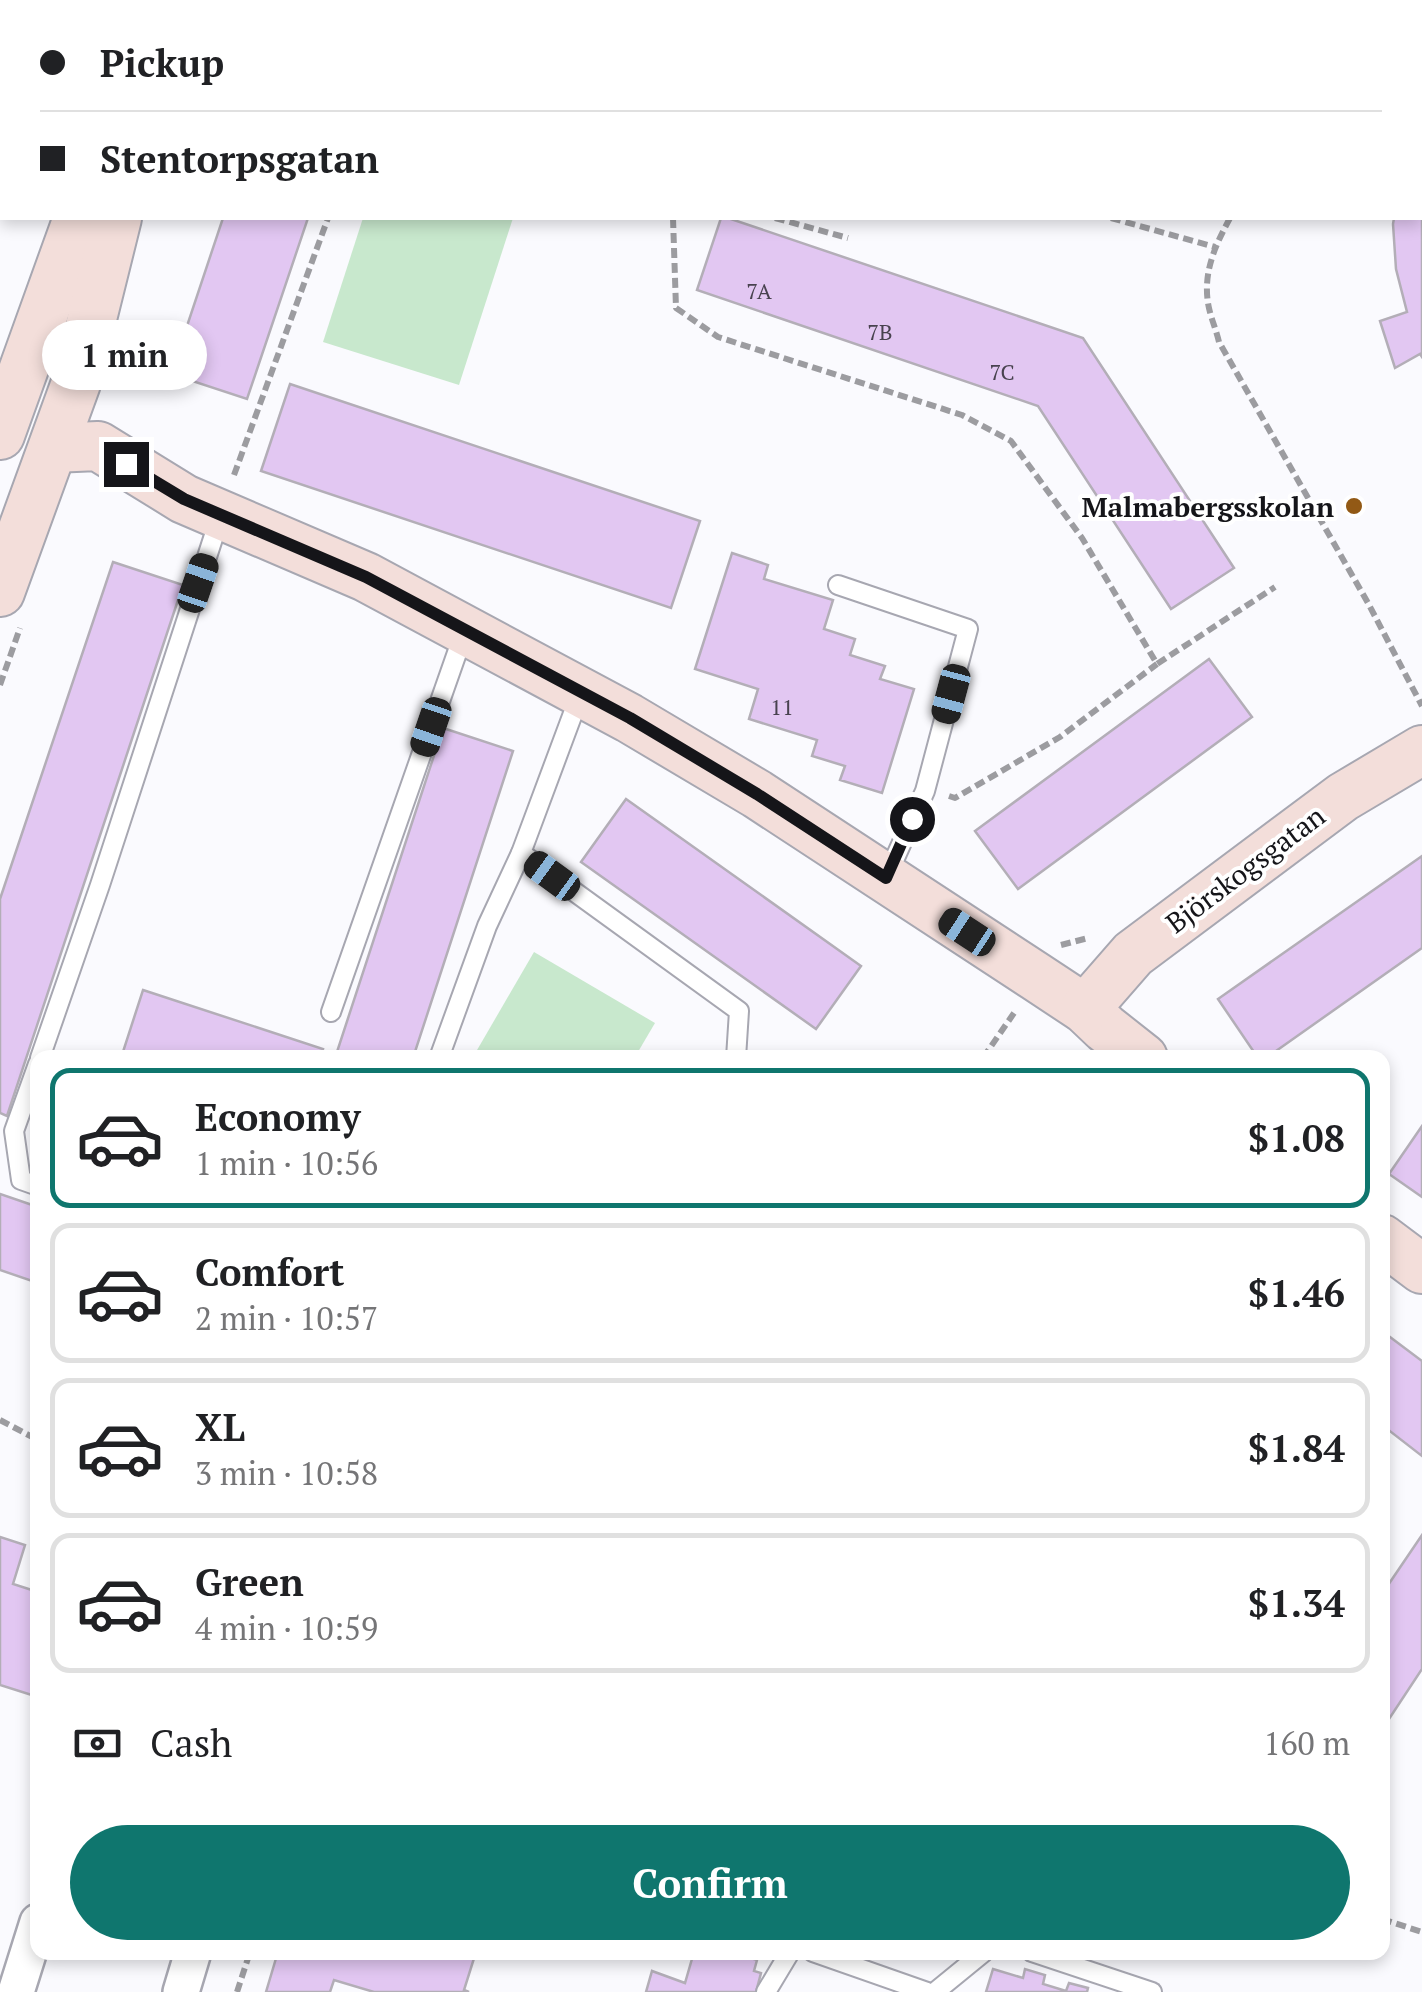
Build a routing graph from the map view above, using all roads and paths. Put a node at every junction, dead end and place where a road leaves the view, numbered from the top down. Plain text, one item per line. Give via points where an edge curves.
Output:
1 (77, 220) edge
2 (116, 220) edge
3 (327, 220) edge
4 (674, 220) edge
5 (788, 220) edge
6 (1118, 220) edge
7 (1229, 220) edge
8 (848, 238) dead end
9 (1215, 246) junction
10 (1, 428) edge
11 (53, 448) junction
12 (202, 507) junction
13 (838, 585) dead end
14 (1275, 588) dead end
15 (0, 592) edge
16 (465, 630) junction
17 (1157, 664) junction
18 (581, 692) junction
19 (1422, 706) edge
20 (1422, 750) edge
21 (926, 791) junction
22 (520, 853) junction
23 (886, 878) junction
24 (1084, 1009) junction
25 (331, 1012) dead end
26 (44, 1050) edge
27 (441, 1050) edge
28 (736, 1050) edge
29 (1133, 1050) edge
30 (30, 1088) edge
31 (30, 1183) edge
32 (1390, 1245) edge
33 (1422, 1269) edge
34 (0, 1420) edge
35 (30, 1436) edge
36 (1390, 1922) edge
37 (1422, 1932) edge
38 (30, 1947) edge
39 (191, 1960) edge
40 (247, 1960) edge
41 (785, 1960) edge
42 (836, 1960) edge
43 (974, 1960) edge
44 (1056, 1960) edge
45 (16, 1992) edge
46 (181, 1992) edge
47 (236, 1992) edge
48 (766, 1992) edge
49 (927, 1992) edge
50 (935, 1992) edge
51 (1152, 1992) edge

1 - 10 street
2 - 11 street
3 - 12 path
4 - 17 path via 676,308 718,337 962,415 1011,442 1082,538
5 - 8 path
6 - 9 path
7 - 9 path
9 - 19 path via 1208,302 1219,342
10 - 11 street
11 - 12 street via 85,481
11 - 15 street
12 - 16 street via 366,577
12 - 26 lane via 100,884
13 - 21 lane via 968,629
14 - 17 path
16 - 18 street
16 - 25 lane
17 - 21 path via 1060,737 955,798
18 - 22 lane
18 - 23 street
20 - 24 street, Björskogsgatan via 1342,797 1133,954
21 - 23 lane
22 - 27 lane
22 - 28 lane via 738,1011
23 - 24 street
24 - 29 street
30 - 31 lane via 14,1131 21,1180
32 - 33 street
34 - 35 path
36 - 37 path
38 - 45 street
39 - 46 street
40 - 47 path
41 - 48 lane
42 - 49 lane
43 - 50 lane
44 - 51 lane

